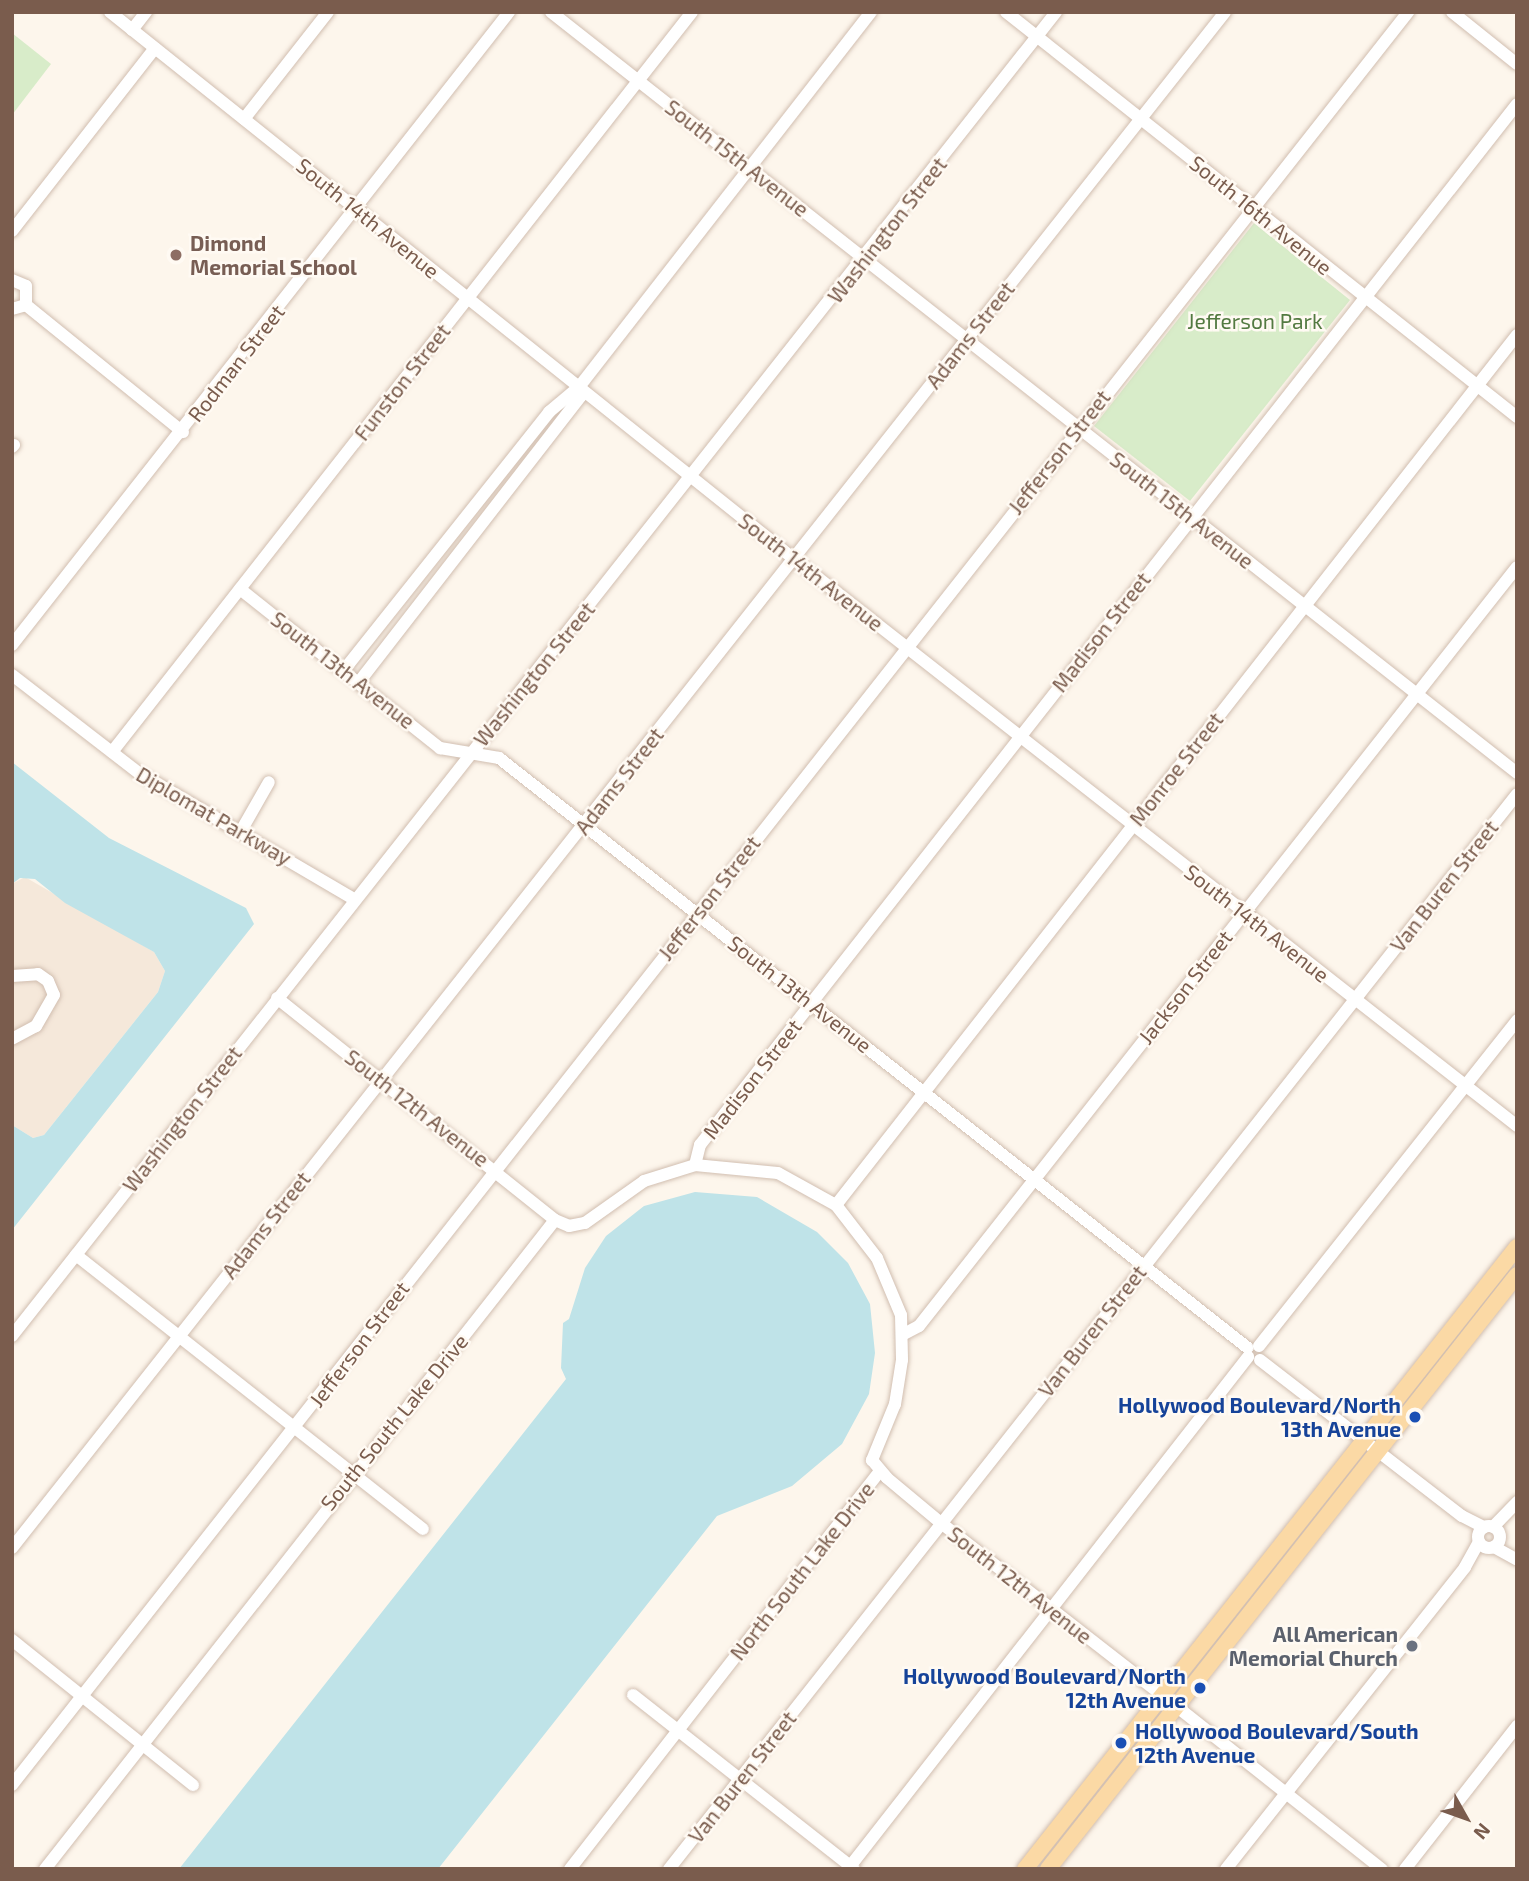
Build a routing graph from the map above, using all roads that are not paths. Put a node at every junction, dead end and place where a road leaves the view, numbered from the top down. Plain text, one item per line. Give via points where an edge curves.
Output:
1 (110, 12) edge
2 (146, 12) edge
3 (328, 12) edge
4 (509, 12) edge
5 (551, 12) edge
6 (692, 12) edge
7 (871, 12) edge
8 (1006, 12) edge
9 (1056, 12) edge
10 (1225, 12) edge
11 (1408, 12) edge
12 (1452, 12) edge
13 (132, 30) junction
14 (1037, 37) junction
15 (155, 48) junction
16 (1517, 64) edge
17 (638, 81) junction
18 (1517, 104) edge
19 (244, 119) junction
20 (1141, 119) junction
21 (750, 168) junction
22 (356, 209) junction
23 (1253, 209) junction
24 (12, 231) edge
25 (864, 258) junction
26 (12, 280) edge
27 (467, 298) junction
28 (1364, 298) junction
29 (26, 305) junction
30 (12, 309) edge
31 (1517, 335) edge
32 (966, 339) junction
33 (1477, 386) junction
34 (579, 387) junction
35 (1517, 417) edge
36 (1079, 428) junction
37 (183, 432) junction
38 (693, 478) junction
39 (1191, 517) junction
40 (794, 559) junction
41 (1517, 567) edge
42 (240, 589) junction
43 (1305, 606) junction
44 (12, 645) edge
45 (906, 646) junction
46 (344, 670) junction
47 (12, 675) edge
48 (359, 682) junction
49 (1416, 693) junction
50 (1019, 735) junction
51 (112, 752) junction
52 (469, 753) junction
53 (1517, 773) edge
54 (270, 782) dead end
55 (1517, 794) edge
56 (584, 825) junction
57 (1131, 826) junction
58 (242, 831) junction
59 (354, 899) junction
60 (1244, 912) junction
61 (697, 913) junction
62 (12, 976) edge
63 (277, 998) junction
64 (1355, 999) junction
65 (811, 1003) junction
66 (1517, 1020) edge
67 (12, 1039) edge
68 (380, 1080) junction
69 (1465, 1085) junction
70 (924, 1093) junction
71 (1517, 1126) edge
72 (695, 1165) junction
73 (494, 1169) junction
74 (1034, 1180) junction
75 (836, 1205) junction
76 (555, 1220) junction
77 (1517, 1247) edge
78 (76, 1255) junction
79 (1143, 1266) junction
80 (1517, 1275) edge
81 (902, 1335) junction
82 (12, 1336) edge
83 (178, 1336) junction
84 (1254, 1353) junction
85 (295, 1428) junction
86 (1364, 1440) junction
87 (1378, 1451) junction
88 (880, 1471) junction
89 (352, 1473) junction
90 (1515, 1504) edge
91 (941, 1523) junction
92 (423, 1530) dead end
93 (1489, 1537) junction
94 (12, 1548) edge
95 (1515, 1559) edge
96 (1051, 1610) junction
97 (12, 1640) edge
98 (633, 1695) dead end
99 (1162, 1695) junction
100 (83, 1696) junction
101 (1176, 1706) junction
102 (1517, 1726) edge
103 (679, 1731) junction
104 (143, 1745) junction
105 (740, 1779) junction
106 (193, 1785) dead end
107 (12, 1786) edge
108 (1286, 1794) junction
109 (851, 1868) edge
110 (45, 1869) edge
111 (570, 1869) edge
112 (669, 1869) edge
113 (1025, 1869) edge
114 (1048, 1869) edge
115 (1226, 1869) edge
116 (1382, 1869) edge
117 (1405, 1869) edge

1 - 13 street, South 14th Avenue
2 - 13 street
3 - 19 street
4 - 22 street, Rodman Street
5 - 17 street, South 15th Avenue
6 - 17 street, Funston Street
7 - 21 street
8 - 14 street, South 16th Avenue
9 - 14 street, Washington Street
10 - 20 street, Adams Street
11 - 23 street, Jefferson Street
12 - 16 street
13 - 15 street, South 14th Avenue
14 - 20 street, South 16th Avenue
14 - 25 street, Washington Street
15 - 19 street, South 14th Avenue
15 - 24 street
17 - 21 street, South 15th Avenue
17 - 27 street, Funston Street
18 - 28 street, Madison Street
19 - 22 street, South 14th Avenue
20 - 23 street, South 16th Avenue
20 - 32 street, Adams Street
21 - 25 street, South 15th Avenue
21 - 34 street
22 - 27 street, South 14th Avenue
22 - 37 street, Rodman Street
23 - 28 street, South 16th Avenue
23 - 36 street, Jefferson Street
25 - 32 street, South 15th Avenue
25 - 38 street, Washington Street
26 - 29 street via 26,286
27 - 34 street, South 14th Avenue
27 - 42 street, Funston Street
28 - 33 street, South 16th Avenue
28 - 39 street, Madison Street
29 - 30 street
29 - 37 street
31 - 33 street, Monroe Street
32 - 36 street, South 15th Avenue
32 - 40 street, Adams Street
33 - 35 street, South 16th Avenue
33 - 43 street, Monroe Street
34 - 38 street, South 14th Avenue
34 - 46 street via 549,412
34 - 48 street via 581,396
36 - 39 street, South 15th Avenue
36 - 45 street, Jefferson Street
37 - 44 street, Rodman Street
38 - 40 street, South 14th Avenue
38 - 52 street, Washington Street
39 - 43 street, South 15th Avenue
39 - 50 street, Madison Street
40 - 45 street, South 14th Avenue
40 - 56 street, Adams Street
41 - 49 street, Jackson Street
42 - 46 street, South 13th Avenue
42 - 51 street, Funston Street
43 - 49 street, South 15th Avenue
43 - 57 street, Monroe Street
45 - 50 street, South 14th Avenue
45 - 61 street, Jefferson Street
46 - 48 street, South 13th Avenue
47 - 51 street, Diplomat Parkway
48 - 52 street, South 13th Avenue via 440,748
49 - 53 street, South 15th Avenue
49 - 60 street, Jackson Street
50 - 57 street, South 14th Avenue
50 - 65 street, Madison Street
51 - 58 street, Diplomat Parkway via 167,791
52 - 56 street, South 13th Avenue via 499,758
52 - 59 street, Washington Street
54 - 58 street
55 - 64 street, Van Buren Street
56 - 61 street, South 13th Avenue
56 - 68 street, Adams Street
57 - 60 street, South 14th Avenue
57 - 70 street, Monroe Street
58 - 59 street, Diplomat Parkway
59 - 63 street, Washington Street
60 - 64 street, South 14th Avenue
60 - 74 street, Jackson Street
61 - 65 street, South 13th Avenue
61 - 73 street, Jefferson Street
62 - 67 street via 38,974 48,981 54,995 36,1026
63 - 68 street, South 12th Avenue
63 - 78 street, Washington Street
64 - 69 street, South 14th Avenue
64 - 79 street, Van Buren Street
65 - 70 street, South 13th Avenue
65 - 72 street, Madison Street via 700,1145
66 - 69 street
68 - 73 street, South 12th Avenue
68 - 83 street, Adams Street
69 - 71 street, South 14th Avenue
69 - 84 street
70 - 74 street, South 13th Avenue
70 - 75 street, Monroe Street
72 - 75 street via 778,1173
72 - 76 street via 644,1181 585,1223 569,1226
73 - 76 street, South 12th Avenue
73 - 85 street, Jefferson Street
74 - 79 street, South 13th Avenue
74 - 81 street, Jackson Street via 919,1326
75 - 81 street, North South Lake Drive via 867,1241 889,1278
76 - 89 street, South South Lake Drive
77 - 86 main road
78 - 82 street, Washington Street
78 - 83 street
79 - 84 street, South 13th Avenue
79 - 91 street, Van Buren Street
80 - 87 main road
81 - 88 street, North South Lake Drive via 895,1404 872,1460
83 - 85 street
83 - 94 street, Adams Street
84 - 86 street, South 13th Avenue
84 - 96 street
85 - 89 street
85 - 100 street, Jefferson Street
86 - 87 street, South 13th Avenue
86 - 99 main road
87 - 93 street, South 13th Avenue
87 - 101 main road
88 - 91 street, South 12th Avenue
88 - 103 street, North South Lake Drive
89 - 92 street
89 - 104 street, South South Lake Drive
90 - 93 street
91 - 96 street, South 12th Avenue
91 - 105 street, Van Buren Street
93 - 95 street, South 13th Avenue
93 - 108 street
96 - 99 street, South 12th Avenue
96 - 109 street
97 - 100 street
98 - 103 street
99 - 113 main road
100 - 104 street
100 - 107 street, Jefferson Street
101 - 108 street
101 - 114 main road
102 - 117 street
103 - 105 street
103 - 111 street, North South Lake Drive
104 - 106 street
104 - 110 street, South South Lake Drive
105 - 109 street
105 - 112 street, Van Buren Street
108 - 115 street
108 - 116 street

